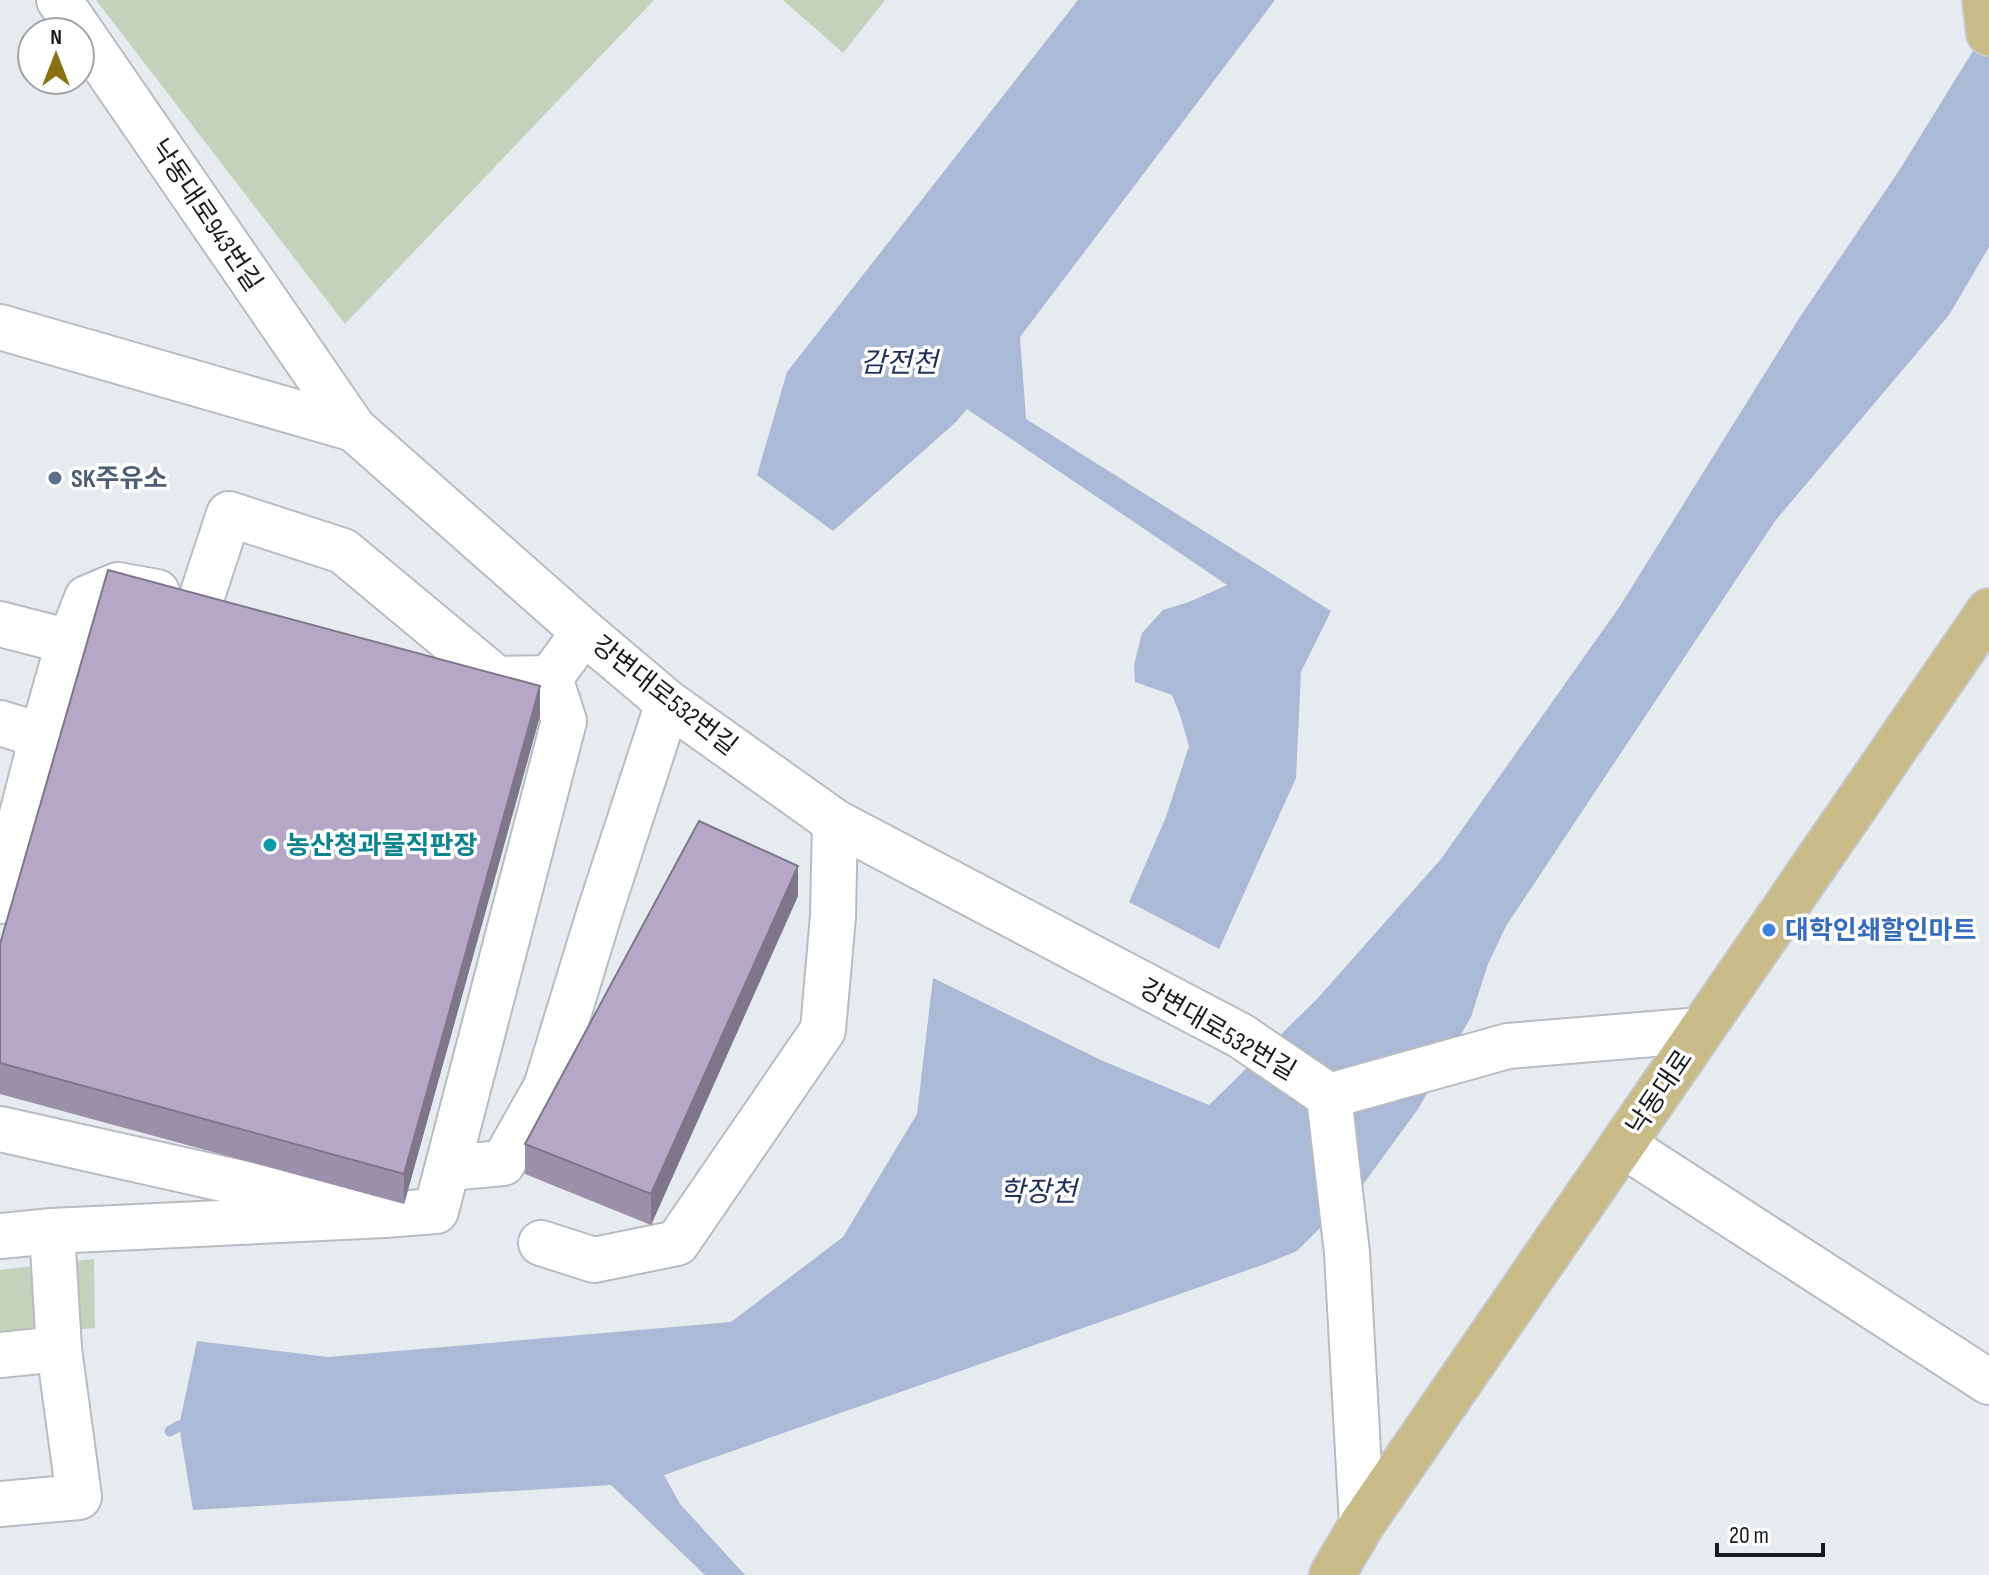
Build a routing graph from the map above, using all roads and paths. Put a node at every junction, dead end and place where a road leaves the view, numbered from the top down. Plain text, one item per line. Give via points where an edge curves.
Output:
1 (59, 0) edge
2 (1985, 0) edge
3 (1989, 33) edge
4 (0, 327) edge
5 (354, 429) junction
6 (201, 599) junction
7 (245, 611) edge
8 (1989, 611) edge
9 (0, 624) edge
10 (584, 632) junction
11 (70, 642) junction
12 (408, 655) edge
13 (550, 678) junction
14 (497, 679) junction
15 (668, 703) junction
16 (0, 723) edge
17 (42, 736) junction
18 (835, 822) junction
19 (8, 838) edge
20 (0, 901) edge
21 (1701, 1030) junction
22 (1329, 1096) junction
23 (0, 1129) edge
24 (1623, 1145) junction
25 (448, 1168) junction
26 (384, 1215) junction
27 (52, 1231) junction
28 (0, 1236) edge
29 (541, 1243) dead end
30 (59, 1349) junction
31 (0, 1355) edge
32 (1989, 1382) edge
33 (0, 1504) edge
34 (1362, 1524) junction
35 (1332, 1575) edge

1 - 5 street, 낙동대로943번길
2 - 3 main road
4 - 5 street, 강변대로532번길
5 - 10 street, 강변대로532번길
6 - 7 street
6 - 11 street via 118,585 87,598
6 - 14 street via 229,514 343,551
8 - 21 main road, 낙동대로
9 - 11 street
10 - 13 street
10 - 15 street, 강변대로532번길
11 - 17 street
12 - 14 street
13 - 14 street
13 - 25 street via 564,721
15 - 18 street, 강변대로532번길
15 - 25 street via 546,1087 503,1163
16 - 17 street
17 - 19 street
18 - 22 street, 강변대로532번길 via 1241,1036
18 - 29 street via 823,1030 677,1243 594,1260
19 - 20 street
21 - 22 street via 1508,1046
21 - 24 main road, 낙동대로
22 - 34 street via 1347,1253
23 - 26 street
24 - 32 street
24 - 34 main road, 낙동대로
25 - 26 street via 436,1211
26 - 27 street
27 - 28 street
27 - 30 street
30 - 31 street
30 - 33 street via 79,1497
34 - 35 main road, 낙동대로

